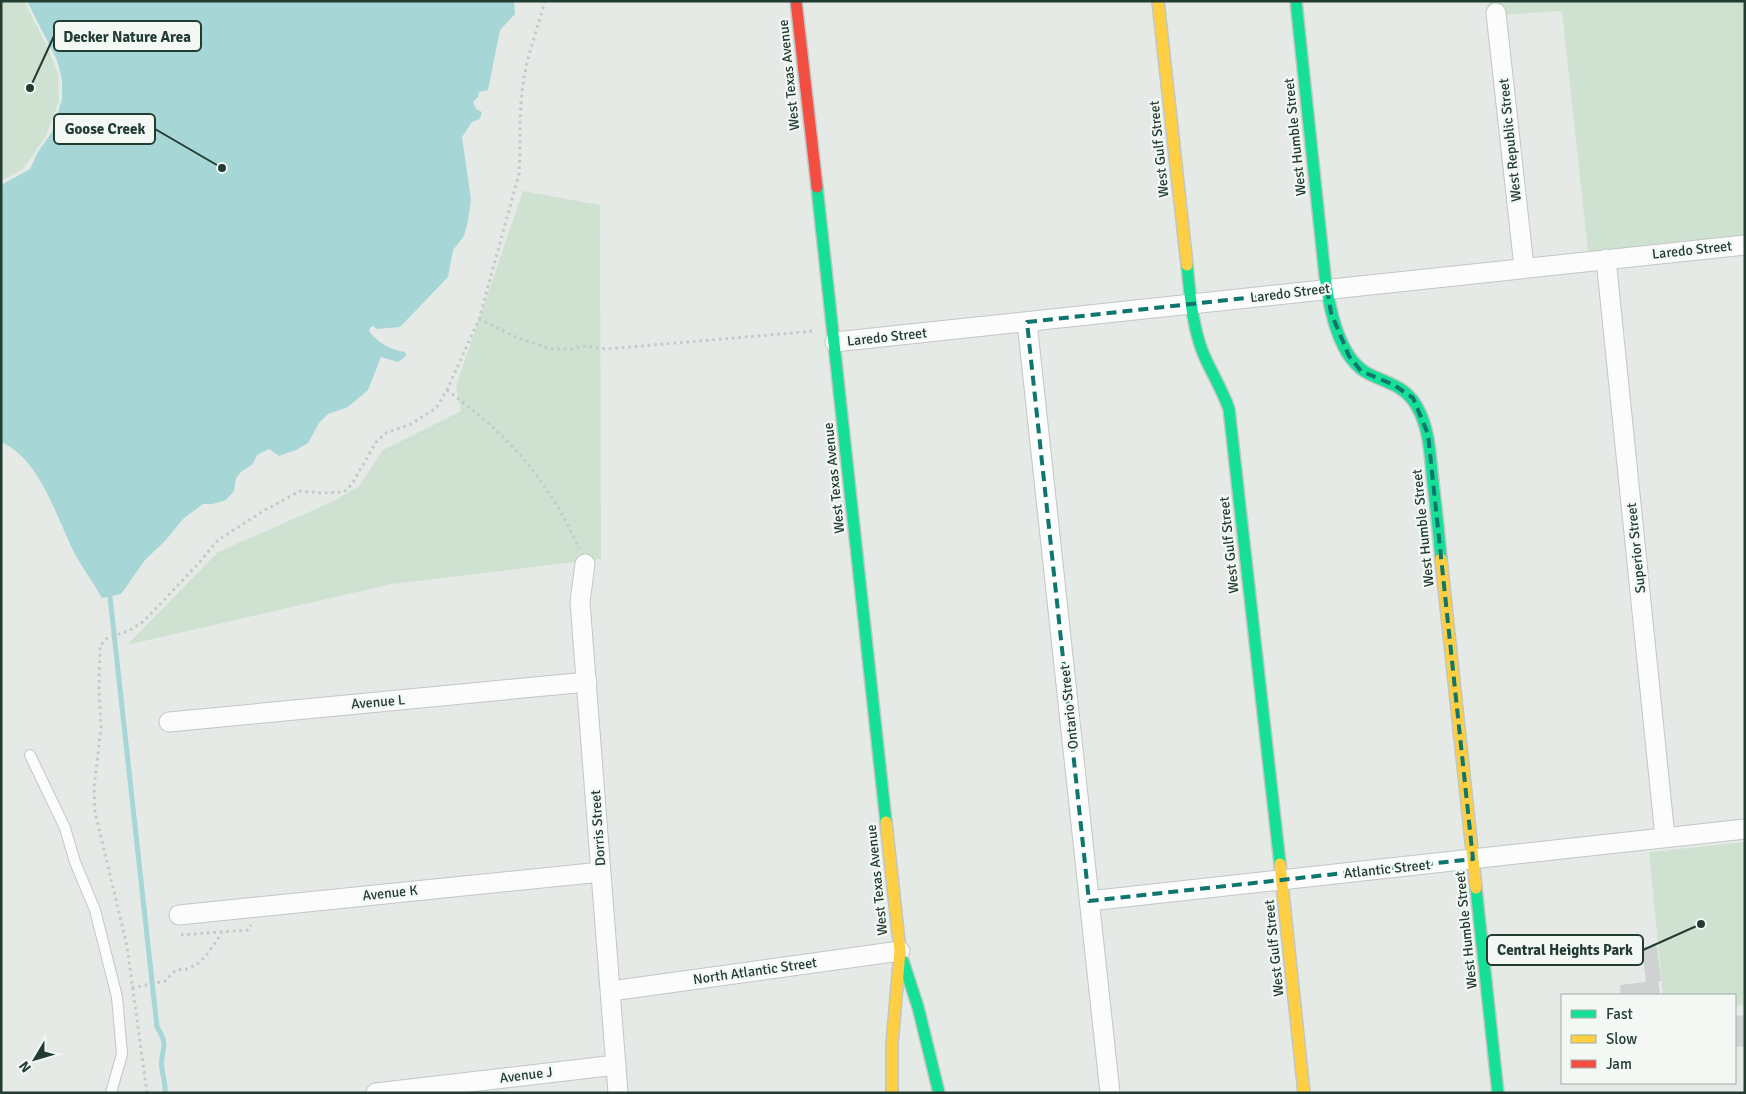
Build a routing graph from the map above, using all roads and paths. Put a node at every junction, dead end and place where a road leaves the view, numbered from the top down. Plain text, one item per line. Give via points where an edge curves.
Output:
1 (545, 1) edge
2 (796, 1) edge
3 (1158, 1) edge
4 (1296, 1) edge
5 (1496, 12) dead end
6 (1745, 244) edge
7 (1606, 259) junction
8 (1524, 267) junction
9 (1327, 289) junction
10 (1191, 305) junction
11 (479, 318) junction
12 (1027, 322) junction
13 (834, 336) junction
14 (447, 390) junction
15 (585, 564) joint
16 (587, 682) junction
17 (169, 722) dead end
18 (30, 755) dead end
19 (1745, 829) edge
20 (1665, 837) junction
21 (1473, 859) junction
22 (601, 872) junction
23 (1282, 880) junction
24 (1089, 901) junction
25 (179, 914) dead end
26 (222, 933) dead end
27 (900, 951) junction
28 (132, 988) junction
29 (611, 991) junction
30 (616, 1065) junction
31 (111, 1093) edge
32 (146, 1093) edge
33 (376, 1093) edge
34 (618, 1093) edge
35 (892, 1093) edge
36 (939, 1093) edge
37 (1110, 1093) edge
38 (1304, 1093) edge
39 (1498, 1093) edge

1 - 11 path via 525,73 519,174
2 - 13 street, West Texas Avenue
3 - 10 street, West Gulf Street
4 - 9 street, West Humble Street
5 - 8 street, West Republic Street
6 - 7 street, Laredo Street
7 - 8 street, Laredo Street
7 - 20 street, Superior Street
8 - 9 street, Laredo Street
9 - 10 street, Laredo Street
9 - 21 street, West Humble Street via 1331,313 1349,356 1362,371 1394,384 1413,398 1428,434
10 - 12 street, Laredo Street
10 - 23 street, West Gulf Street via 1202,352 1229,409
11 - 13 path via 518,338 551,349 586,346 607,349
11 - 14 path
12 - 13 street, Laredo Street
12 - 24 street, Ontario Street
13 - 27 street, West Texas Avenue
14 - 15 path via 504,438 532,471 558,511
14 - 28 path via 436,408 411,424 386,433 376,442 344,492 300,491 265,510 218,540 144,621 106,639 100,646 101,728 94,788 95,812 122,920
15 - 16 street, Dorris Street via 580,602
16 - 17 street, Avenue L
16 - 22 street, Dorris Street
18 - 31 lane via 65,828 95,910 117,997 122,1054
19 - 20 street, Atlantic Street
20 - 21 street, Atlantic Street
21 - 23 street, Atlantic Street
21 - 39 street, West Humble Street
22 - 25 street, Avenue K
22 - 29 street, Dorris Street
23 - 24 street, Atlantic Street
23 - 38 street, West Gulf Street
24 - 37 street, Ontario Street
26 - 28 path via 197,964 176,970 165,981
27 - 29 street, North Atlantic Street
27 - 35 street, West Texas Avenue via 892,1044
27 - 36 street, West Texas Avenue via 918,1006
28 - 32 path
29 - 30 street, Dorris Street
30 - 33 street, Avenue J
30 - 34 street, Dorris Street

